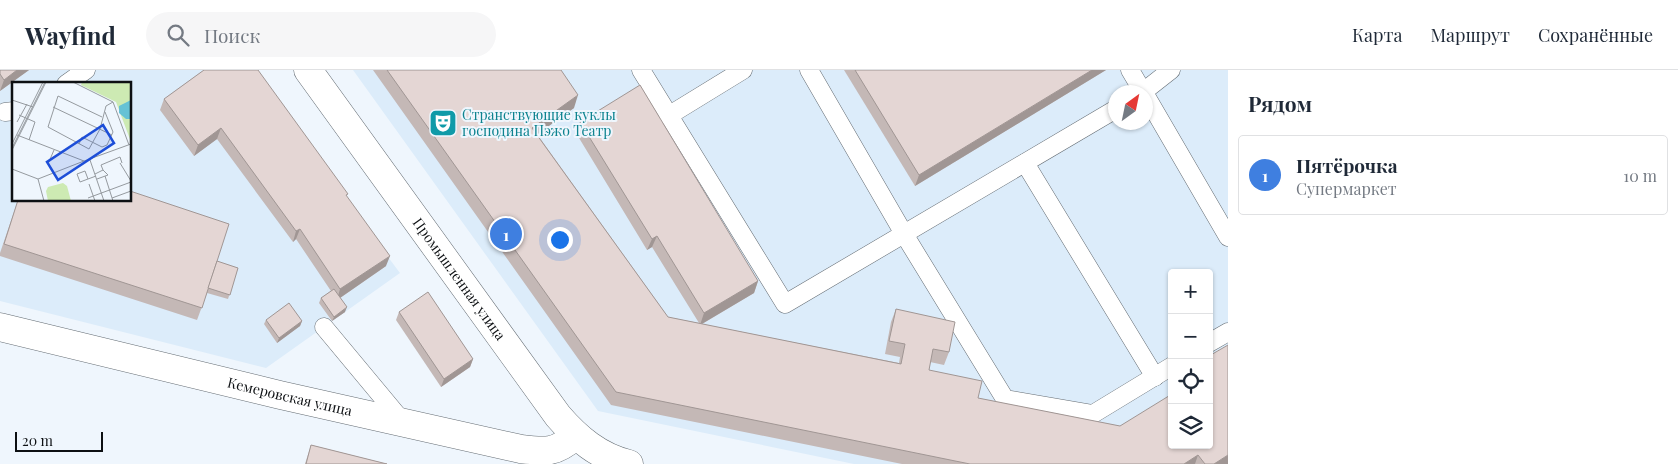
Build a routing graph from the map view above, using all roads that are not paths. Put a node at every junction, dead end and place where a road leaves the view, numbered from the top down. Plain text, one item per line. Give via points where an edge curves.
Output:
1 (86, 70) edge
2 (308, 70) edge
3 (641, 70) edge
4 (743, 70) edge
5 (809, 70) edge
6 (1130, 70) edge
7 (1171, 70) edge
8 (69, 82) edge
9 (1139, 85) edge
10 (1152, 85) edge
11 (1153, 108) edge
12 (1108, 114) edge
13 (668, 116) junction
14 (1025, 163) junction
15 (904, 234) junction
16 (1228, 237) edge
17 (0, 327) edge
18 (324, 327) dead end
19 (1228, 332) edge
20 (1213, 341) edge
21 (1168, 369) edge
22 (1155, 377) junction
23 (403, 423) junction
24 (575, 436) junction
25 (629, 464) edge

1 - 8 lane
2 - 24 street, Промышленная улица
3 - 13 lane
4 - 13 lane
5 - 15 lane
6 - 9 lane
7 - 10 lane
11 - 16 lane
12 - 14 lane
13 - 15 lane via 785,304
14 - 15 lane
14 - 22 lane
15 - 22 lane via 1005,399 1093,414
17 - 23 street, Кемеровская улица
18 - 23 lane
19 - 20 lane
21 - 22 lane
23 - 24 street, Кемеровская улица via 543,452 561,448
24 - 25 street, Промышленная улица via 598,452

